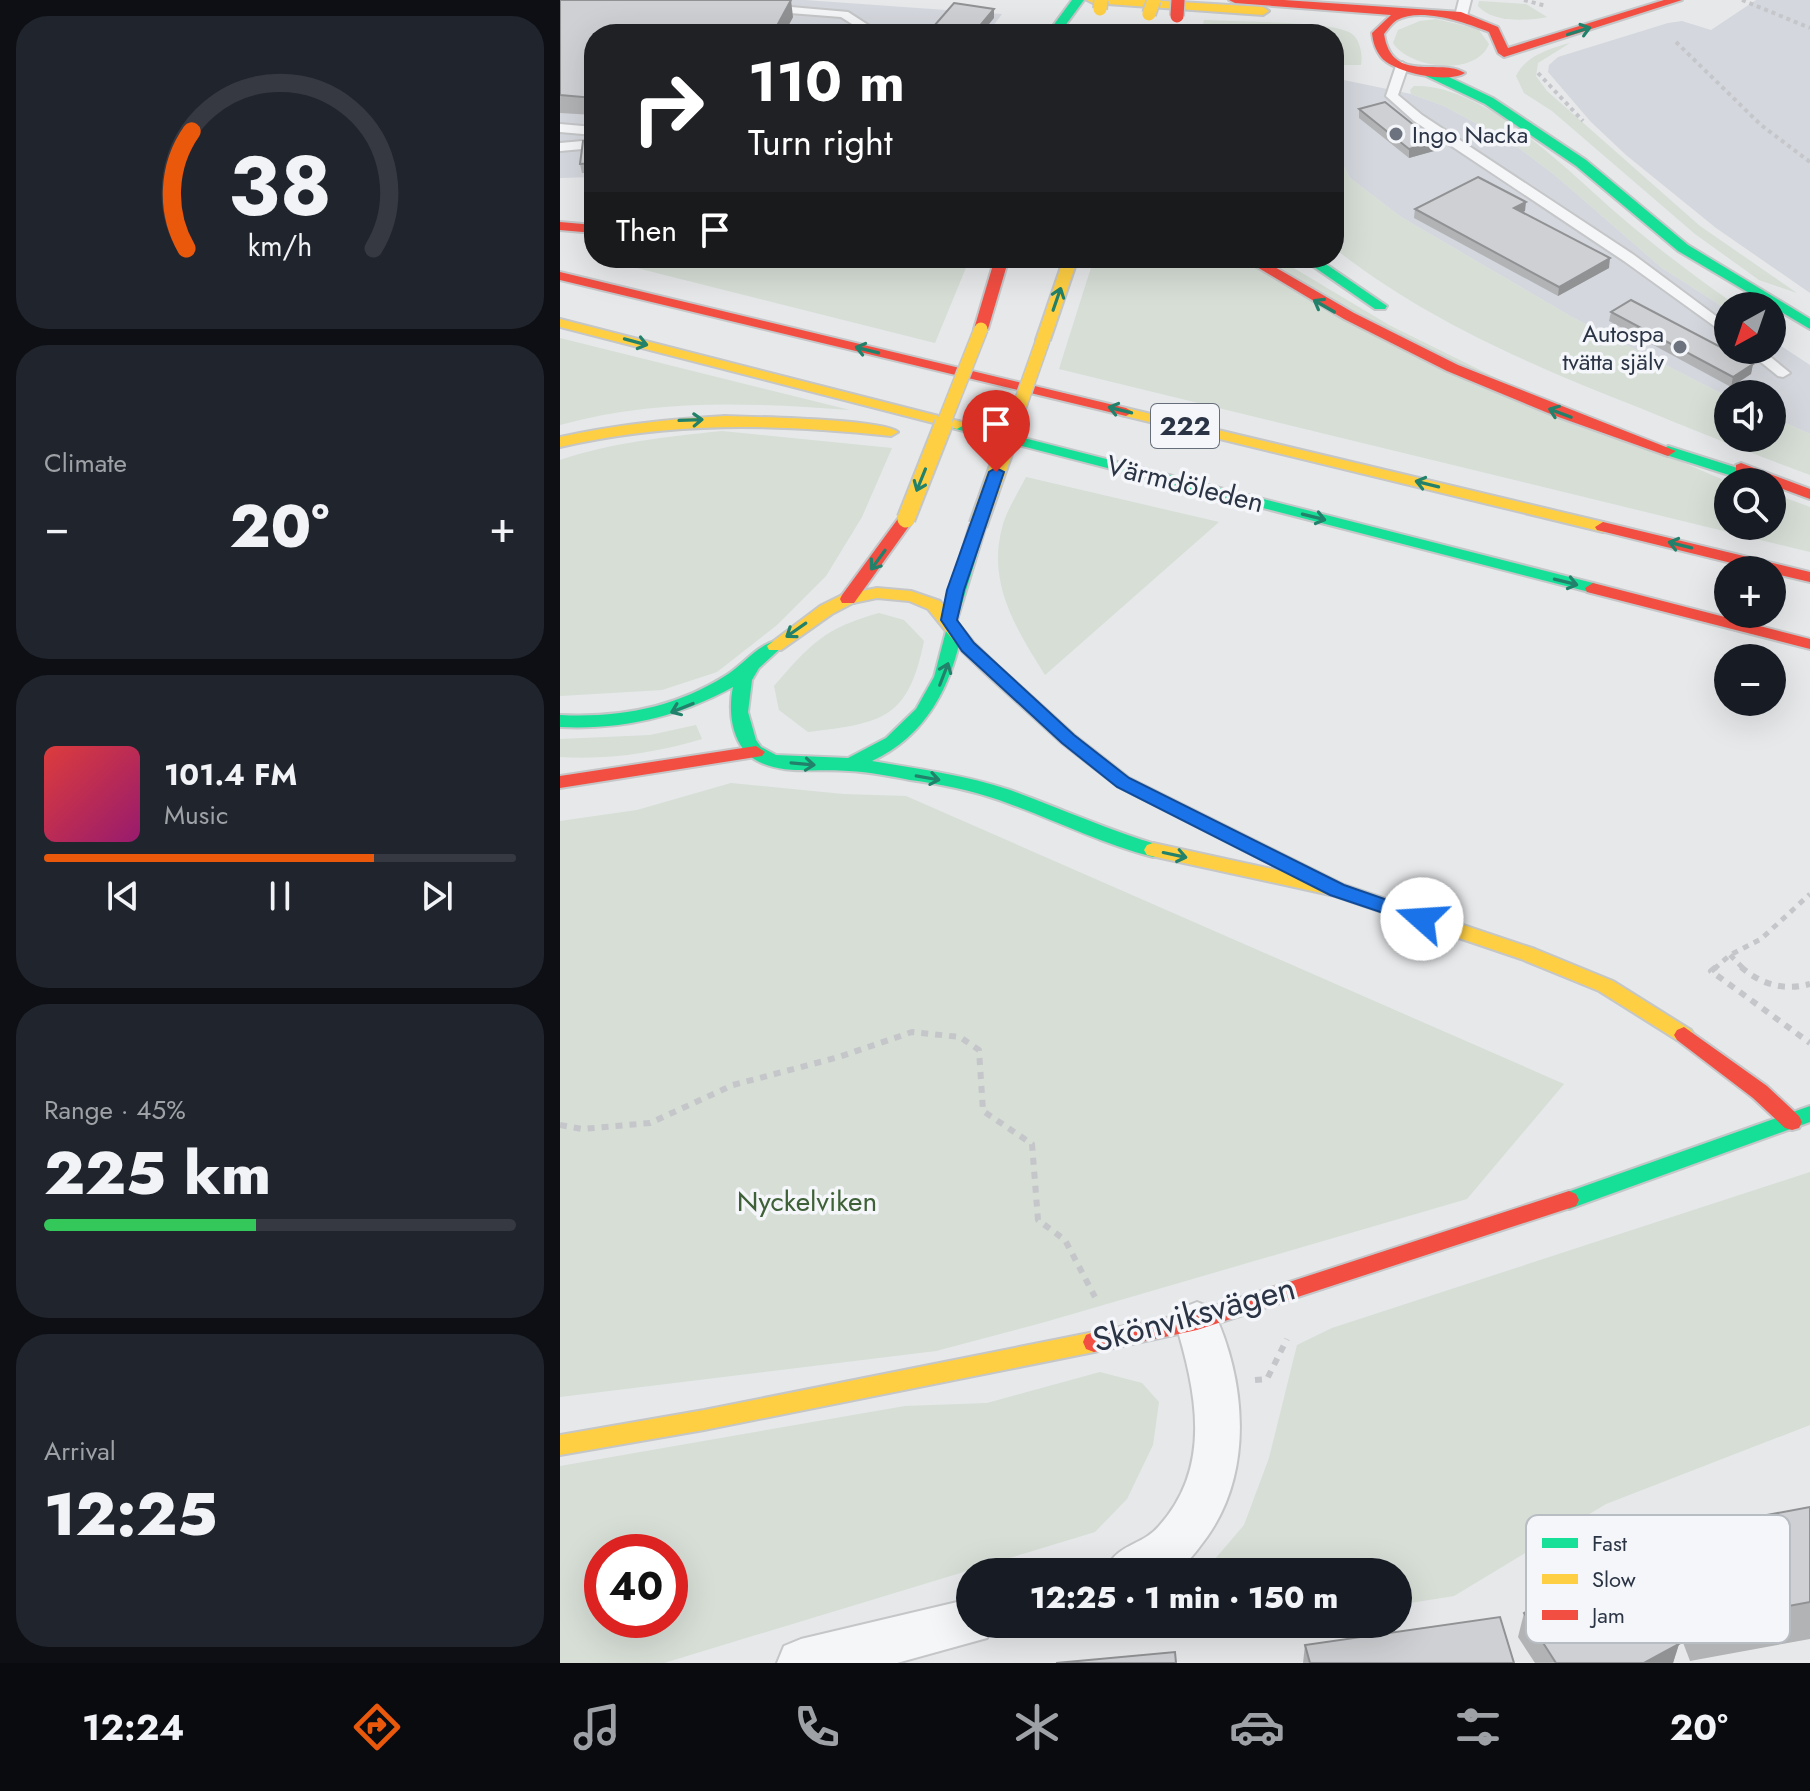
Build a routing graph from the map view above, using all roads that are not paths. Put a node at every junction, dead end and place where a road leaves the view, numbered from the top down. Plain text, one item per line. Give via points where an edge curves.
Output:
1 (1078, 0) edge
2 (1235, 0) edge
3 (1620, 0) edge
4 (1676, 0) edge
5 (1097, 7) edge
6 (764, 8) edge
7 (1463, 8) edge
8 (1408, 13) junction
9 (1539, 23) dead end
10 (860, 24) edge
11 (1060, 24) edge
12 (1485, 24) junction
13 (1514, 24) dead end
14 (1376, 38) junction
15 (1402, 66) junction
16 (1471, 71) dead end
17 (1430, 73) junction
18 (1498, 83) dead end
19 (560, 128) edge
20 (584, 130) edge
21 (584, 145) edge
22 (560, 147) edge
23 (1581, 163) junction
24 (560, 226) edge
25 (584, 228) edge
26 (1683, 248) junction
27 (999, 268) edge
28 (1068, 268) edge
29 (1265, 268) edge
30 (1323, 268) edge
31 (560, 276) edge
32 (1738, 292) edge
33 (1394, 314) dead end
34 (1714, 322) edge
35 (560, 323) edge
36 (1786, 324) edge
37 (1810, 325) edge
38 (1810, 339) edge
39 (1771, 364) edge
40 (1497, 367) dead end
41 (1783, 373) dead end
42 (560, 442) edge
43 (1076, 456) junction
44 (1720, 468) edge
45 (1786, 487) edge
46 (1810, 494) edge
47 (1810, 577) edge
48 (848, 599) junction
49 (952, 626) junction
50 (1810, 644) edge
51 (749, 669) junction
52 (560, 721) edge
53 (756, 752) junction
54 (851, 764) junction
55 (560, 782) edge
56 (1337, 890) junction
57 (1810, 1114) edge
58 (1792, 1122) junction
59 (1197, 1321) junction
60 (560, 1445) edge
61 (1151, 1558) edge
62 (956, 1625) edge
63 (801, 1663) edge

1 - 11 main road
2 - 8 main road
3 - 9 main road
12 -> 4 main road via 1499,36 1500,58
5 - 14 main road via 1324,17
6 - 10 lane via 844,14
7 - 8 main road
7 - 12 main road
8 - 14 main road via 1392,18
12 - 13 main road
14 - 15 main road via 1381,52
15 - 17 main road
15 - 34 lane via 1392,96 1418,118 1629,258
16 - 17 main road
17 - 23 main road via 1489,101
18 - 23 main road via 1557,134
19 - 20 lane
21 - 22 lane
23 - 26 main road
24 - 25 main road
26 - 32 main road
26 - 37 main road
27 -> 48 main road, bridge via 981,329 906,519
49 -> 28 main road, bridge via 978,525
44 -> 29 main road via 1477,381 1363,329
30 - 33 main road
47 -> 31 main road, Värmdöleden / 222
35 -> 43 main road, Värmdöleden / 222
36 - 38 main road
39 - 41 lane
40 - 46 main road
42 -> 43 main road via 651,421 728,419 810,422
43 -> 50 main road, Värmdöleden / 222
45 - 46 main road
48 - 49 main road via 877,593 911,596 934,605
48 -> 51 main road
54 -> 49 main road via 888,748 922,715 952,653
49 - 56 main road via 1057,729 1123,782
51 -> 52 main road via 717,692 673,712 628,721
51 - 53 main road via 739,709
53 -> 54 main road via 790,763
53 - 55 main road
54 -> 56 main road via 982,788 1125,844
56 - 58 main road via 1606,986 1716,1058
57 - 58 main road, Skönviksvägen
58 - 59 main road, Skönviksvägen
59 - 60 main road, Skönviksvägen
59 - 61 street via 1216,1384 1217,1453 1204,1503 1174,1544
62 - 63 street

